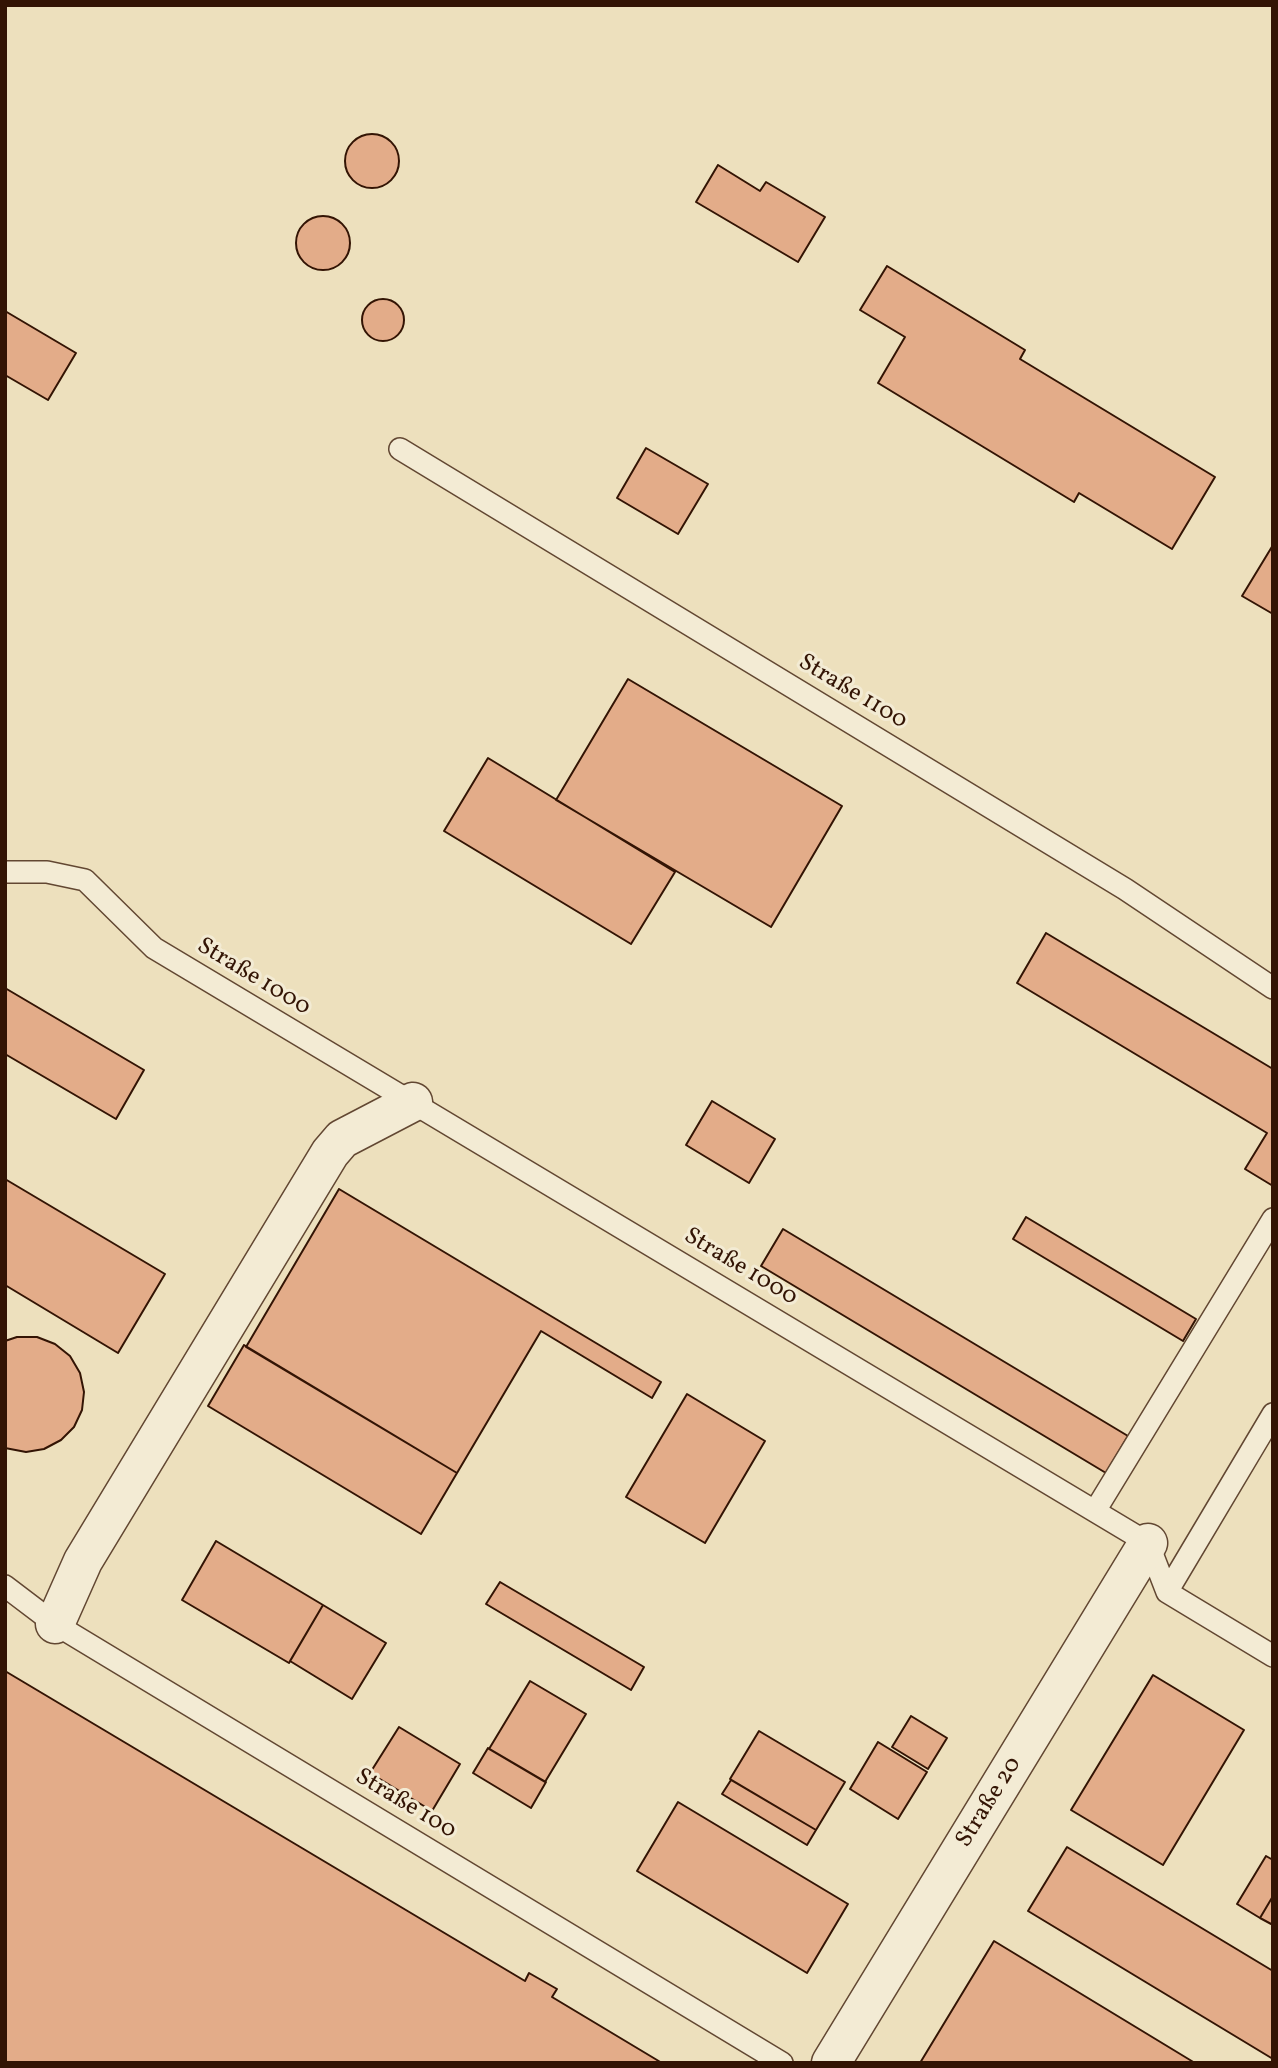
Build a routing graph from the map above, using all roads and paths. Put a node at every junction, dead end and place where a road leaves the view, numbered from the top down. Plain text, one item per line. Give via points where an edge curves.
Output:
1 (400, 449) dead end
2 (5, 872) edge
3 (1273, 988) edge
4 (413, 1102) junction
5 (1273, 1219) edge
6 (1273, 1414) edge
7 (1095, 1511) junction
8 (1149, 1543) junction
9 (5, 1586) edge
10 (1167, 1592) junction
11 (55, 1623) junction
12 (1273, 1656) edge
13 (782, 2063) edge
14 (831, 2063) edge

1 - 3 lane, Straße 1100 via 1125,889
2 - 4 lane, Straße 1000 via 47,872 85,880 154,948
4 - 7 lane, Straße 1000
4 - 11 street via 342,1139 330,1153 83,1561
5 - 7 lane
6 - 10 lane
7 - 8 lane, Straße 1000
8 - 10 lane
8 - 14 street, Straße 20
9 - 11 lane, Straße 100
10 - 12 lane
11 - 13 lane, Straße 100

